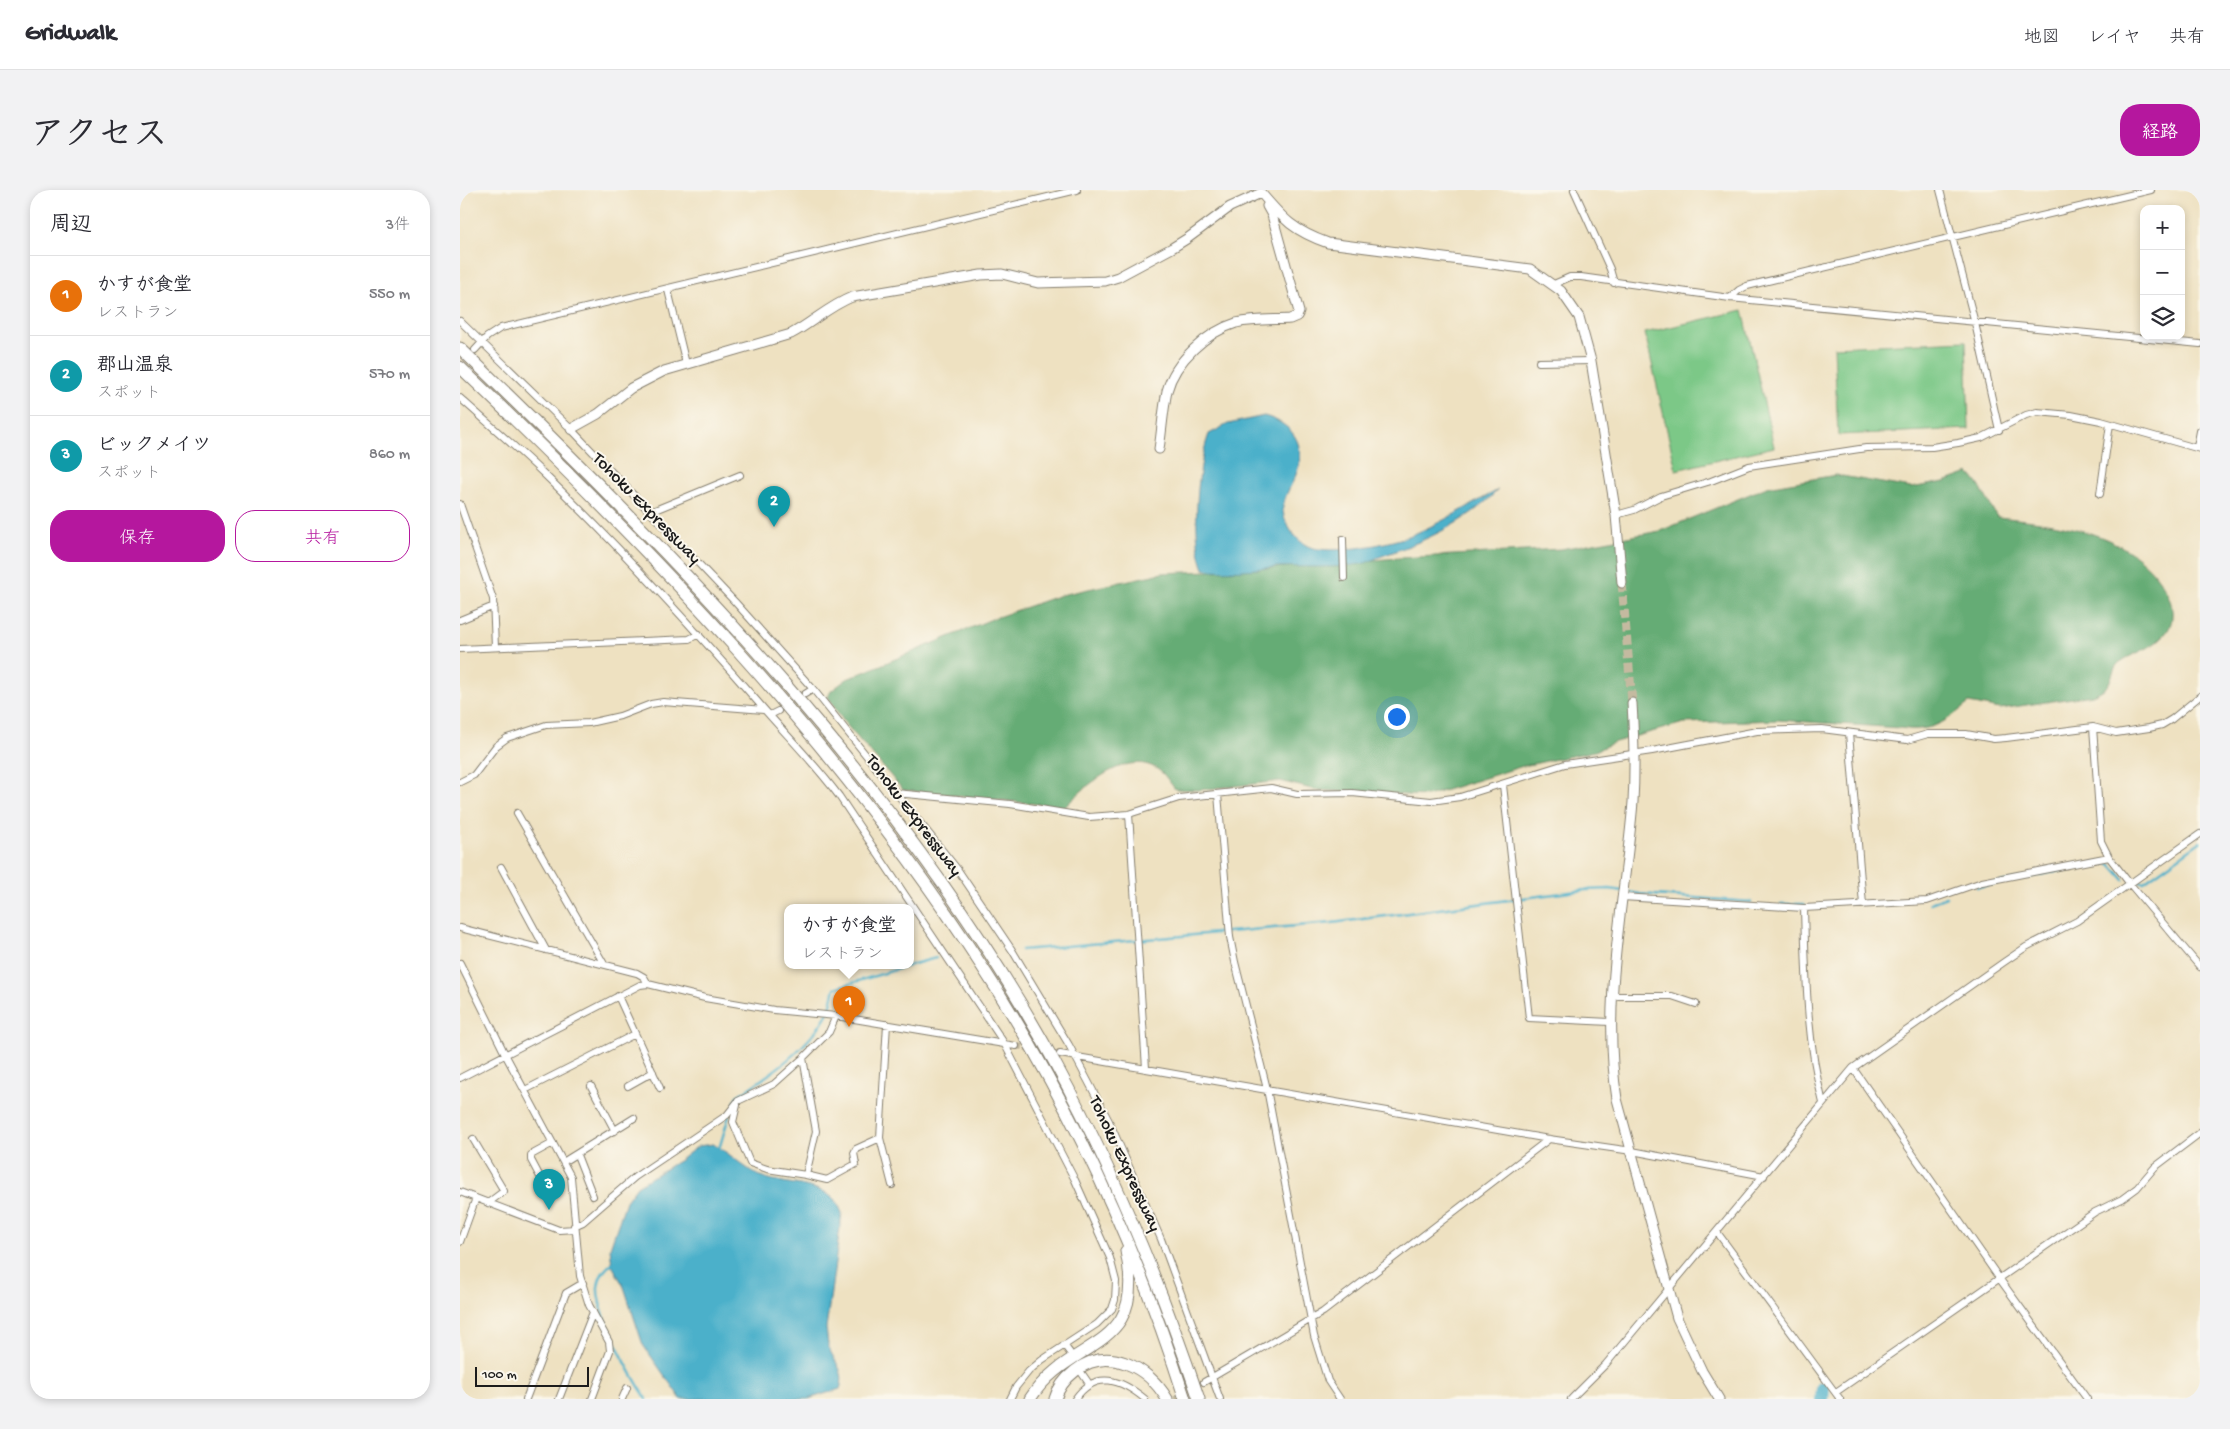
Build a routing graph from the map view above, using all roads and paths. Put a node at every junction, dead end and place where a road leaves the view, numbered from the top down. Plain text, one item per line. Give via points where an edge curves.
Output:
1 (1077, 190) edge
2 (1574, 190) edge
3 (1940, 190) edge
4 (2151, 190) edge
5 (1260, 192) edge
6 (1952, 237) junction
7 (1614, 283) junction
8 (1554, 284) junction
9 (668, 290) junction
10 (1730, 298) junction
11 (460, 321) edge
12 (1975, 323) junction
13 (482, 343) junction
14 (2200, 344) edge
15 (460, 348) edge
16 (475, 350) dead end
17 (1591, 361) junction
18 (1539, 362) dead end
19 (686, 364) junction
20 (460, 367) edge
21 (460, 398) edge
22 (2110, 424) junction
23 (571, 429) junction
24 (1999, 430) junction
25 (2200, 431) edge
26 (2199, 448) edge
27 (1159, 449) dead end
28 (740, 475) dead end
29 (2100, 494) dead end
30 (460, 504) edge
31 (650, 512) junction
32 (1616, 516) junction
33 (1343, 539) dead end
34 (1344, 578) dead end
35 (1622, 583) tunnel mouth
36 (494, 606) junction
37 (460, 620) edge
38 (699, 634) junction
39 (495, 647) junction
40 (460, 649) edge
41 (813, 689) junction
42 (805, 694) dead end
43 (2200, 696) edge
44 (1632, 703) tunnel mouth
45 (764, 710) junction
46 (778, 711) dead end
47 (770, 715) junction
48 (2093, 726) junction
49 (1849, 733) junction
50 (1635, 752) junction
51 (460, 782) edge
52 (1503, 785) junction
53 (896, 793) junction
54 (1218, 794) junction
55 (517, 813) dead end
56 (1129, 814) junction
57 (2200, 834) edge
58 (2109, 857) junction
59 (501, 867) dead end
60 (2130, 884) junction
61 (1622, 897) junction
62 (911, 904) edge
63 (1863, 904) junction
64 (1804, 908) junction
65 (914, 909) edge
66 (460, 928) edge
67 (546, 950) junction
68 (460, 963) edge
69 (604, 964) junction
70 (2200, 967) edge
71 (648, 984) junction
72 (618, 996) junction
73 (1613, 996) junction
74 (1696, 1004) dead end
75 (836, 1016) junction
76 (1610, 1022) junction
77 (887, 1024) junction
78 (635, 1034) junction
79 (1004, 1044) junction
80 (1016, 1046) tunnel mouth
81 (505, 1054) junction
82 (1060, 1054) tunnel mouth
83 (1075, 1056) junction
84 (803, 1058) junction
85 (1146, 1068) junction
86 (1853, 1068) junction
87 (653, 1072) junction
88 (460, 1078) edge
89 (591, 1086) dead end
90 (628, 1086) dead end
91 (660, 1088) dead end
92 (1267, 1089) junction
93 (525, 1090) junction
94 (738, 1101) junction
95 (1823, 1103) junction
96 (634, 1118) dead end
97 (615, 1131) junction
98 (2200, 1133) edge
99 (880, 1138) junction
100 (473, 1139) dead end
101 (1549, 1139) junction
102 (553, 1143) junction
103 (1632, 1151) junction
104 (577, 1155) junction
105 (563, 1162) junction
106 (539, 1175) dead end
107 (806, 1175) junction
108 (1764, 1176) junction
109 (892, 1186) dead end
110 (460, 1192) edge
111 (593, 1196) dead end
112 (476, 1198) junction
113 (488, 1203) junction
114 (1121, 1227) junction
115 (575, 1228) junction
116 (1717, 1232) junction
117 (460, 1242) edge
118 (1999, 1278) junction
119 (583, 1283) junction
120 (1669, 1289) junction
121 (593, 1312) junction
122 (1312, 1319) junction
123 (1064, 1345) junction
124 (1070, 1353) dead end
125 (1081, 1372) dead end
126 (1213, 1376) junction
127 (1204, 1382) tunnel mouth
128 (1090, 1385) junction
129 (626, 1388) dead end
130 (1836, 1392) junction
131 (526, 1399) edge
132 (559, 1399) edge
133 (592, 1399) edge
134 (622, 1399) edge
135 (1010, 1399) edge
136 (1030, 1399) edge
137 (1055, 1399) edge
138 (1076, 1399) edge
139 (1145, 1399) edge
140 (1166, 1399) edge
141 (1185, 1399) edge
142 (1199, 1399) edge
143 (1220, 1399) edge
144 (1340, 1399) edge
145 (1572, 1399) edge
146 (1719, 1399) edge
147 (1840, 1399) edge
148 (2086, 1399) edge

1 - 9 street
2 - 7 street
3 - 6 street
4 - 6 street
5 - 8 street via 1285,221 1306,235 1328,242 1530,269
5 - 19 street via 1230,207 1172,248 1105,281 1038,283 1002,274 852,297 791,334
5 - 27 street via 1272,215 1297,316 1225,327 1192,351 1174,374 1168,391
6 - 10 street via 1747,286
6 - 12 street
7 - 8 street via 1573,276
7 - 10 street
8 - 17 street via 1579,317
9 - 13 street via 501,328
9 - 19 street
10 - 12 street
11 - 13 street
12 - 14 street
12 - 24 street
13 - 16 street
13 - 23 street
15 - 142 highway, Tohoku Expressway via 617,503 747,641 841,750 957,904 1019,1000 1092,1134 1133,1221
17 - 18 street
17 - 32 street
19 - 23 street via 642,382
20 - 114 highway, Tohoku Expressway via 696,605 793,713 873,811 946,911 1007,1006 1064,1106
21 - 38 street via 545,475
22 - 24 street via 2044,411 2026,415
22 - 26 street
22 - 29 street
23 - 31 street
24 - 32 street via 1980,438 1932,447 1866,448 1749,466 1674,491
25 - 26 street
28 - 31 street
30 - 36 street
31 - 41 street
32 - 35 street
33 - 34 street
36 - 37 street
36 - 39 street
38 - 39 street via 689,639
38 - 45 street
39 - 40 street
41 - 42 street
41 - 53 street
43 - 48 street via 2162,725 2116,733
44 - 50 street
45 - 47 street
45 - 51 street via 663,702 589,723 546,725 507,738 496,746 474,774
46 - 47 street
47 - 62 street via 839,796
48 - 49 street via 1994,739 1966,734 1928,734 1907,740
48 - 58 street via 2101,841
49 - 50 street via 1822,729 1757,731
49 - 63 street
50 - 52 street via 1566,764
50 - 61 street
52 - 54 street via 1431,801 1352,793 1297,794 1271,788
52 - 76 street via 1529,1018
53 - 56 street via 1010,804 1089,817
53 - 83 street via 963,877 1012,950
54 - 56 street via 1180,798
54 - 92 street via 1234,962
55 - 69 street
56 - 85 street
57 - 60 street
58 - 60 street
58 - 63 street via 1982,882 1927,901
59 - 67 street
60 - 70 street
60 - 86 street via 2077,922 2026,947
61 - 64 street
61 - 73 street
63 - 64 street
64 - 95 street via 1809,1033
65 - 79 street
66 - 67 street
67 - 69 street
68 - 81 street
69 - 71 street via 637,973
71 - 72 street
71 - 75 street via 774,1010
72 - 78 street
72 - 81 street
73 - 74 street via 1672,996
73 - 76 street
75 - 77 street
75 - 84 street via 829,1032
76 - 103 street via 1611,1066
77 - 79 street
77 - 99 street
78 - 87 street
78 - 93 street
79 - 80 street
79 - 123 street via 1105,1242 1116,1281 1112,1310
81 - 88 street
81 - 93 street
82 - 83 street
83 - 85 street
83 - 126 street via 1139,1185
84 - 94 street via 774,1084
84 - 107 street via 816,1131
85 - 92 street
86 - 95 street
86 - 118 street
87 - 90 street
87 - 91 street
89 - 97 street
92 - 101 street
92 - 122 street
93 - 102 street
94 - 107 street via 733,1122 750,1163
94 - 115 street via 727,1116 635,1177
95 - 108 street
96 - 97 street
97 - 104 street
98 - 118 street via 2155,1167 2137,1188 2122,1199 2095,1212
99 - 107 street via 856,1149 856,1164 827,1180
99 - 109 street
100 - 113 street via 504,1191
101 - 103 street
101 - 122 street
102 - 105 street
102 - 106 street via 531,1155 530,1160
103 - 108 street
103 - 120 street
104 - 105 street
104 - 111 street
105 - 115 street via 571,1177
108 - 116 street
110 - 112 street
112 - 113 street
112 - 117 street
113 - 115 street via 558,1230
114 - 136 highway via 1130,1286 1124,1314 1108,1335 1052,1374 1038,1386
114 - 141 highway, Tohoku Expressway
115 - 119 street
116 - 120 street
116 - 130 street
118 - 130 street
118 - 148 street
119 - 121 street
119 - 131 street via 566,1293
120 - 145 street
120 - 146 street via 1690,1349
121 - 132 street
121 - 133 street via 609,1342 610,1351
122 - 126 street
122 - 144 street via 1328,1381
123 - 124 street
123 - 135 street via 1029,1371
125 - 128 street
126 - 127 street
126 - 143 street
128 - 138 street
128 - 139 street via 1115,1381 1130,1386
129 - 134 street
130 - 147 street
137 - 140 highway via 1069,1375 1084,1364 1103,1359 1129,1363 1140,1369

